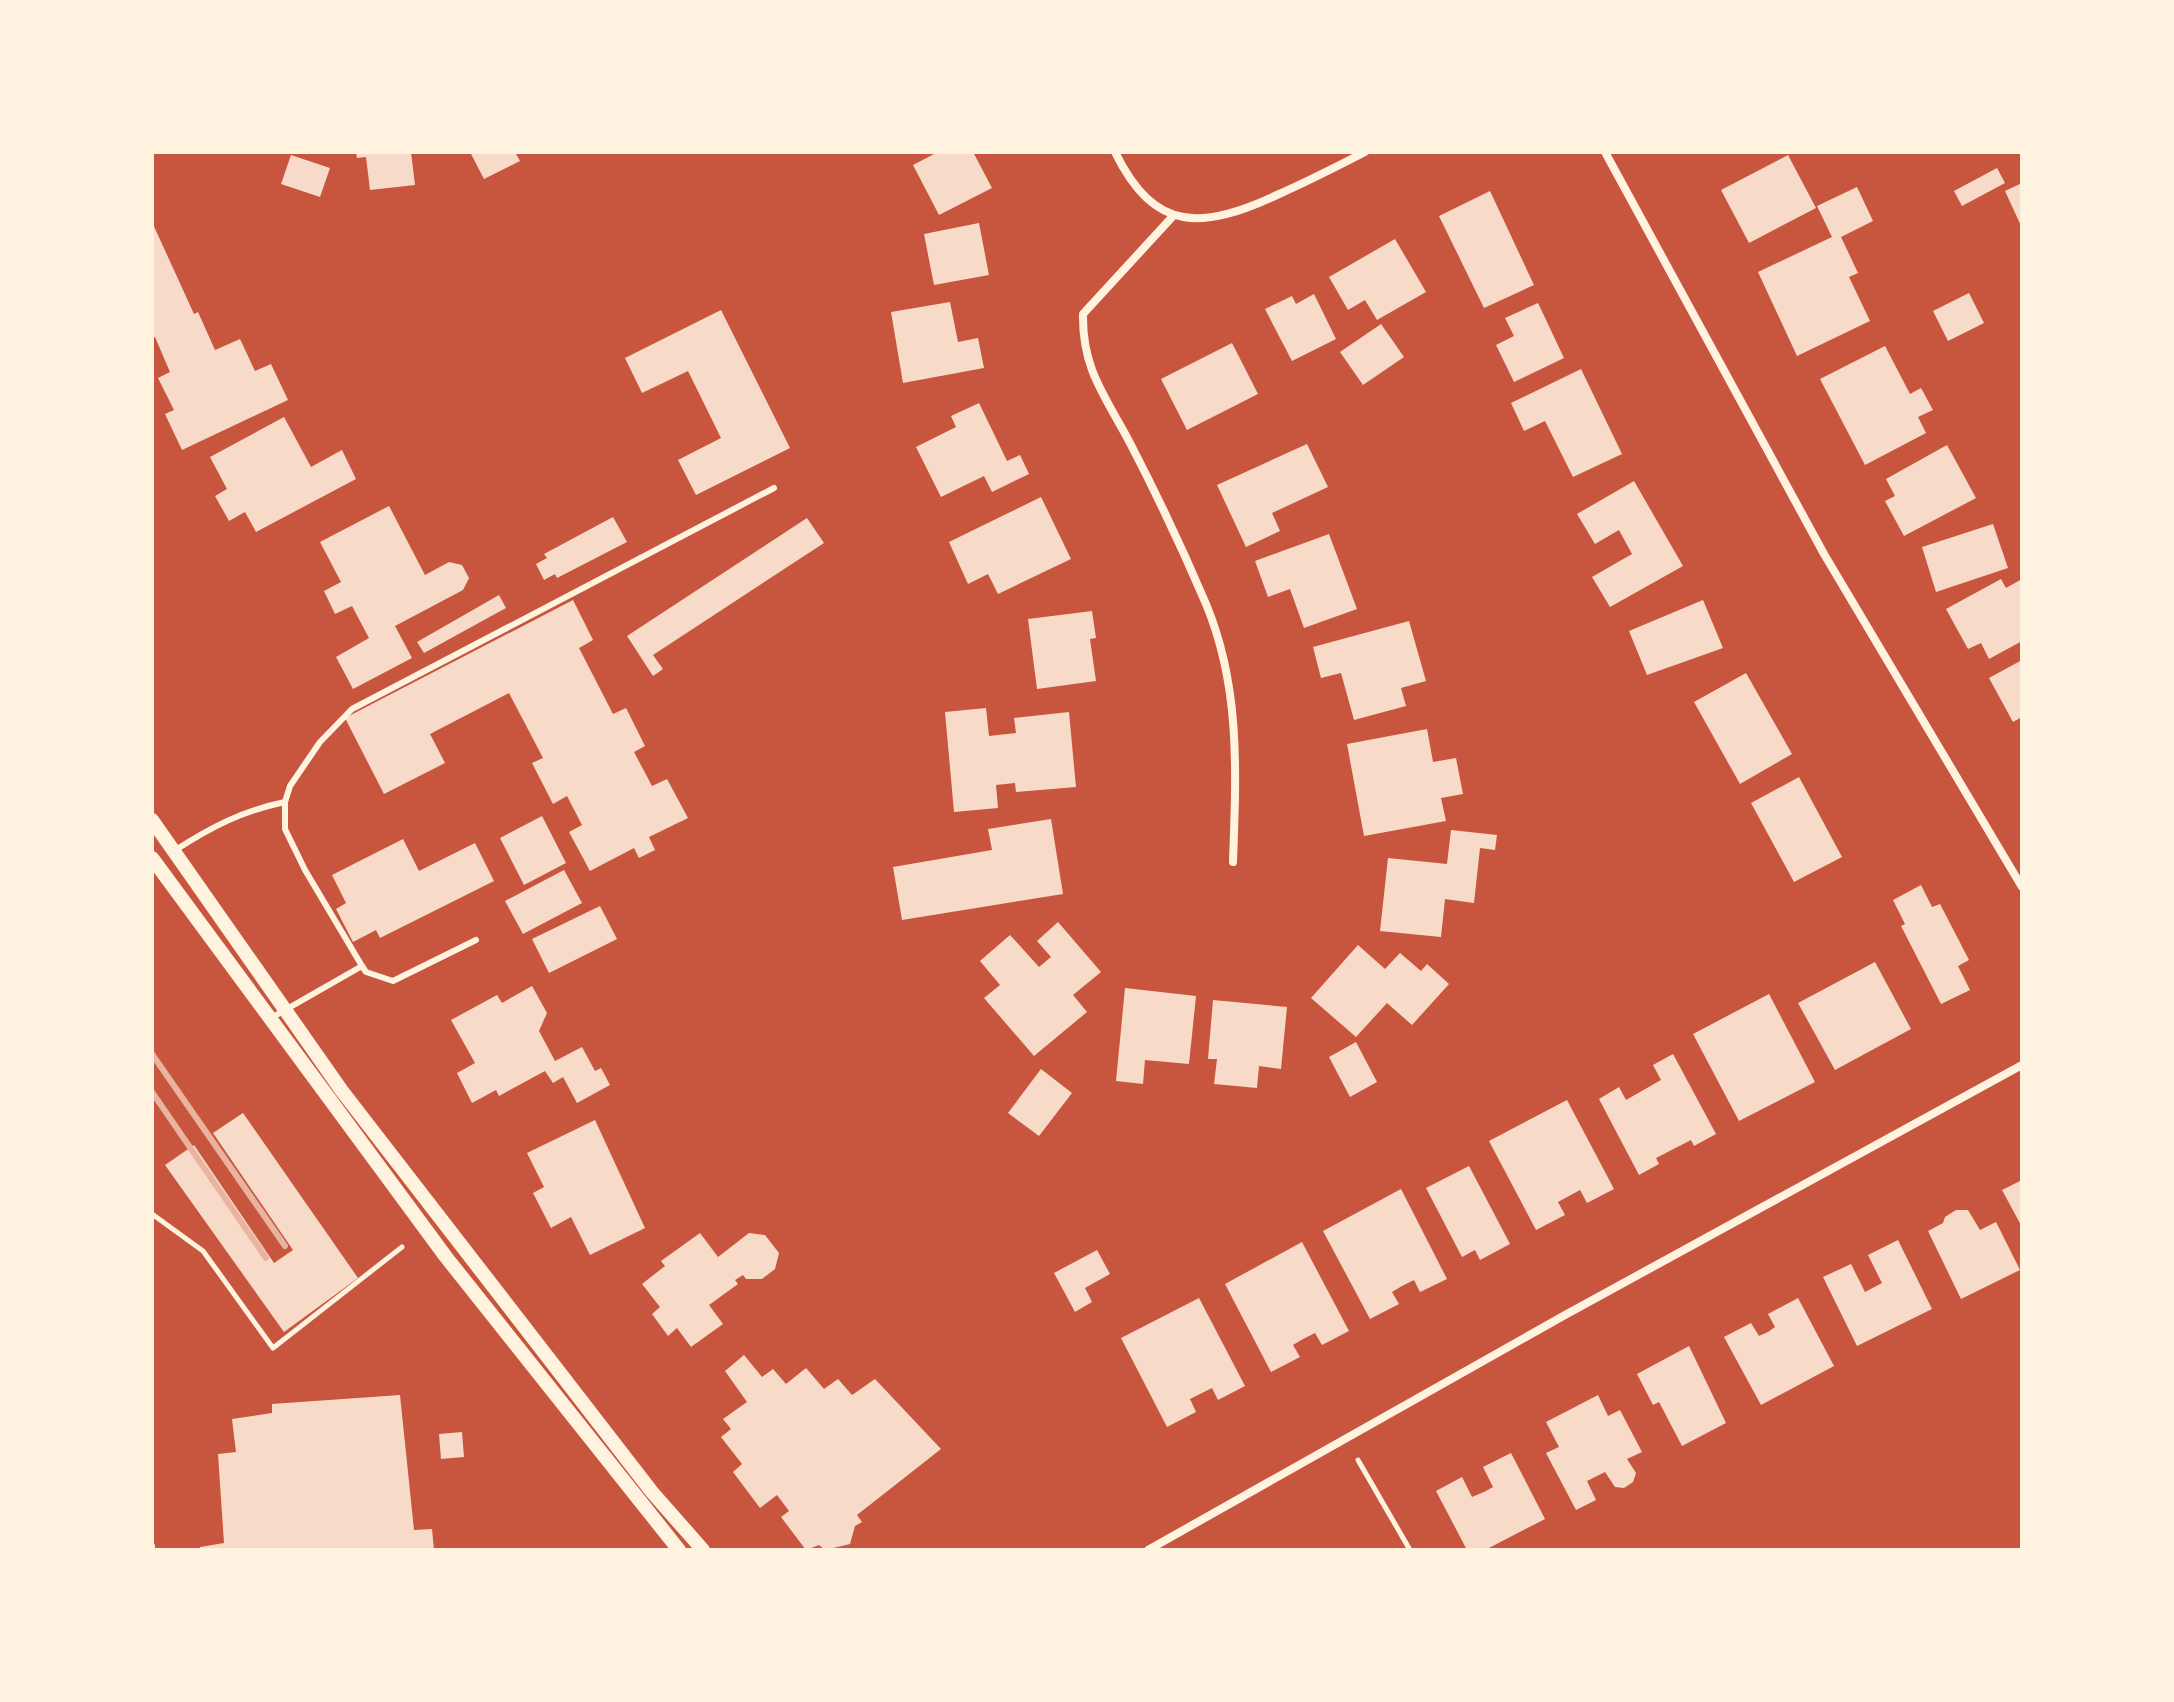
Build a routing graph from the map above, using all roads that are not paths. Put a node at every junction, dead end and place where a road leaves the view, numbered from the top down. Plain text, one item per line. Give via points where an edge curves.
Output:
1 (1115, 152) edge
2 (1365, 152) edge
3 (1605, 152) edge
4 (1174, 215) junction
5 (774, 488) dead end
6 (285, 802) junction
7 (152, 820) edge
8 (174, 851) junction
9 (152, 858) edge
10 (1233, 862) dead end
11 (2022, 887) edge
12 (476, 940) dead end
13 (362, 966) junction
14 (286, 1009) junction
15 (269, 1019) junction
16 (2022, 1065) edge
17 (503, 1299) junction
18 (489, 1311) junction
19 (679, 1550) edge
20 (703, 1550) edge
21 (1148, 1550) edge

1 - 4 street via 1149,201
2 - 4 street via 1234,215 1201,221
3 - 11 street via 1824,554
4 - 10 street via 1083,314 1082,342 1092,376 1206,606 1229,672 1237,740
5 - 6 lane via 352,709 320,742
6 - 8 lane via 216,823
6 - 13 lane via 285,829
7 - 8 street
8 - 14 street
9 - 15 street
12 - 13 lane via 393,981
13 - 14 lane
14 - 15 lane
14 - 17 street via 342,1091
15 - 18 street
16 - 21 street
17 - 18 lane
17 - 20 street
18 - 19 street

